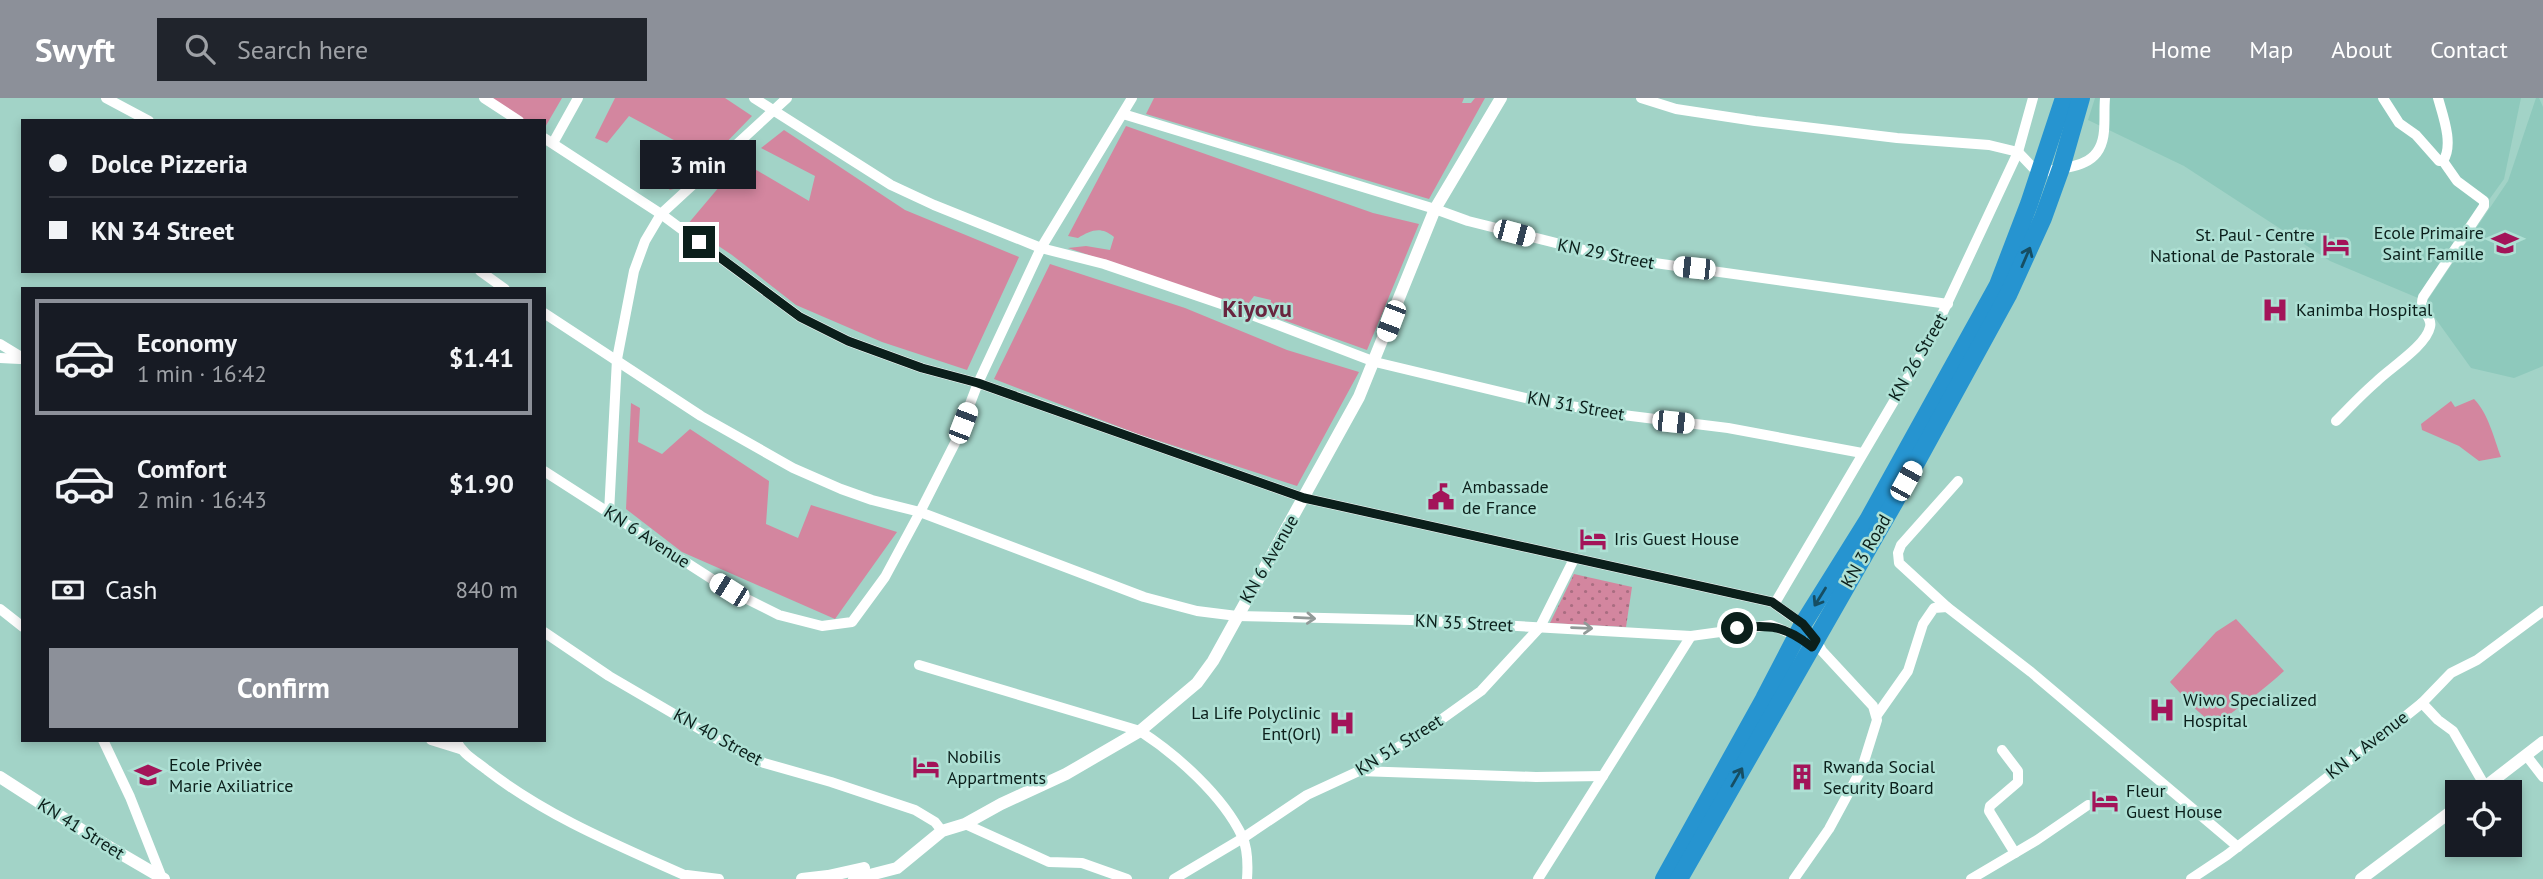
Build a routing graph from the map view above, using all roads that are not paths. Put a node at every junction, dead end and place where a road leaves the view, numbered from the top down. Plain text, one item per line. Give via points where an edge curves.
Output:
1 (106, 98) edge
2 (484, 98) edge
3 (578, 98) edge
4 (754, 98) edge
5 (788, 98) edge
6 (1132, 98) edge
7 (1501, 98) edge
8 (1641, 98) edge
9 (2033, 98) edge
10 (2064, 98) edge
11 (2081, 98) edge
12 (2105, 98) edge
13 (2383, 98) edge
14 (2438, 98) edge
15 (773, 110) junction
16 (1123, 114) junction
17 (145, 119) edge
18 (516, 119) edge
19 (549, 140) edge
20 (2018, 152) junction
21 (2443, 161) junction
22 (2061, 168) junction
23 (2038, 173) junction
24 (1435, 209) junction
25 (661, 214) junction
26 (1041, 248) junction
27 (483, 273) edge
28 (502, 287) edge
29 (1948, 304) junction
30 (546, 314) edge
31 (0, 344) edge
32 (21, 357) edge
33 (0, 358) edge
34 (21, 358) edge
35 (617, 359) junction
36 (1375, 362) junction
37 (978, 383) junction
38 (2336, 421) dead end
39 (1862, 453) junction
40 (546, 472) edge
41 (1958, 481) dead end
42 (1304, 498) junction
43 (920, 512) junction
44 (609, 513) junction
45 (1574, 559) junction
46 (1775, 603) junction
47 (1947, 607) junction
48 (0, 609) edge
49 (2543, 611) edge
50 (1237, 616) junction
51 (21, 625) edge
52 (1539, 627) junction
53 (1800, 630) junction
54 (546, 633) edge
55 (1690, 636) junction
56 (1817, 646) junction
57 (919, 665) dead end
58 (2422, 703) junction
59 (1877, 716) junction
60 (1140, 731) junction
61 (104, 742) edge
62 (2543, 742) edge
63 (458, 745) edge
64 (2002, 750) dead end
65 (2526, 755) junction
66 (1359, 771) junction
67 (1603, 776) junction
68 (0, 777) edge
69 (2543, 777) edge
70 (2477, 780) edge
71 (2495, 780) edge
72 (2088, 805) dead end
73 (2445, 816) edge
74 (965, 824) junction
75 (942, 831) junction
76 (1243, 838) junction
77 (2238, 847) junction
78 (914, 852) junction
79 (2015, 853) junction
80 (683, 874) junction
81 (163, 878) edge
82 (693, 879) edge
83 (719, 879) edge
84 (802, 879) edge
85 (854, 879) edge
86 (1127, 879) edge
87 (1174, 879) edge
88 (1247, 879) edge
89 (1538, 879) edge
90 (1664, 879) edge
91 (1679, 879) edge
92 (1794, 879) edge
93 (1971, 879) edge
94 (2191, 879) edge
95 (2361, 879) edge

1 - 17 street
2 - 18 street
3 - 19 street
4 - 15 street, KN 31 Street
5 - 15 street
6 - 16 street, KN 6 Avenue
7 - 24 main road, KN 6 Avenue
8 - 20 street via 1676,109 1755,121 1989,145
9 - 20 street, KN 26 Street
10 - 23 highway, KN 3 Road
11 - 22 highway, KN 3 Road
12 - 22 street via 2101,146 2080,167
13 - 21 street via 2399,123
14 - 21 street via 2448,144
15 - 25 street
15 - 26 street, KN 31 Street via 891,186
16 - 24 street, KN 29 Street
16 - 26 street, KN 6 Avenue
19 - 25 street
20 - 23 street
20 - 29 street, KN 26 Street
21 - 38 street via 2456,181 2484,201 2484,206 2423,297 2430,328 2421,343
22 - 23 street
56 -> 22 highway, KN 3 Road via 2008,295
23 -> 53 highway, KN 3 Road via 1998,285 1868,520
24 - 29 street, KN 29 Street via 1612,257
24 - 36 main road, KN 6 Avenue
25 - 35 street via 634,271
25 - 37 street via 800,317 848,341
26 - 36 street, KN 31 Street via 1104,264 1236,309
26 - 37 street, KN 6 Avenue
27 - 28 street
29 - 39 street, KN 26 Street
30 - 35 street, KN 35 Street
31 - 32 street
33 - 34 street
35 - 43 street, KN 35 Street via 701,416 793,468 872,500
35 - 44 street
36 - 39 street, KN 31 Street via 1530,399
36 - 42 main road, KN 6 Avenue
37 - 42 street
37 - 43 street, KN 6 Avenue via 955,443
39 - 46 street, KN 26 Street
40 - 44 street, KN 6 Avenue
41 - 47 street via 1898,553 1899,563
42 - 45 street
42 - 50 main road, KN 6 Avenue
43 - 44 street, KN 6 Avenue via 885,577 852,622 835,626 779,615
43 - 50 street, KN 35 Street via 1144,597
45 - 46 street
45 - 52 street, KN 51 Street
46 - 53 street
47 - 59 street via 1934,608 1923,624 1908,671
47 - 77 street
48 - 51 street
49 - 58 street, KN 1 Avenue via 2477,660 2451,673
50 -> 52 street, KN 35 Street
50 - 60 main road, KN 6 Avenue via 1197,683
52 -> 55 street, KN 35 Street
52 - 66 street, KN 51 Street via 1481,691
53 - 55 street, KN 35 Street via 1761,625
53 - 56 street
53 - 90 highway, KN 3 Road
54 - 75 street, KN 40 Street via 608,676 764,763 915,810
55 - 67 street
56 - 59 street via 1874,706
91 -> 56 highway, KN 3 Road
57 - 60 street
58 - 70 street via 2454,731
58 - 77 street, KN 1 Avenue
59 - 92 street via 1861,768 1829,829
60 - 74 main road, KN 6 Avenue
60 - 76 street via 1212,793
61 - 81 street
62 - 65 main road
63 - 80 street via 505,784 584,830
64 - 79 street via 2018,771 2018,782 1989,811
65 - 69 street
65 - 71 main road
66 - 67 street
66 - 76 street, KN 51 Street via 1307,795
67 - 89 street
68 - 81 main road, KN 41 Street
72 - 79 street
73 - 95 main road
74 - 75 main road, KN 6 Avenue
74 - 86 street via 1049,862 1082,863
75 - 78 main road, KN 6 Avenue
76 - 87 street, KN 51 Street
76 - 88 street
77 - 94 street, KN 1 Avenue
78 - 84 main road, KN 6 Avenue via 846,873
78 - 85 main road, KN 6 Avenue via 897,868
79 - 93 street
80 - 82 street
80 - 83 street

